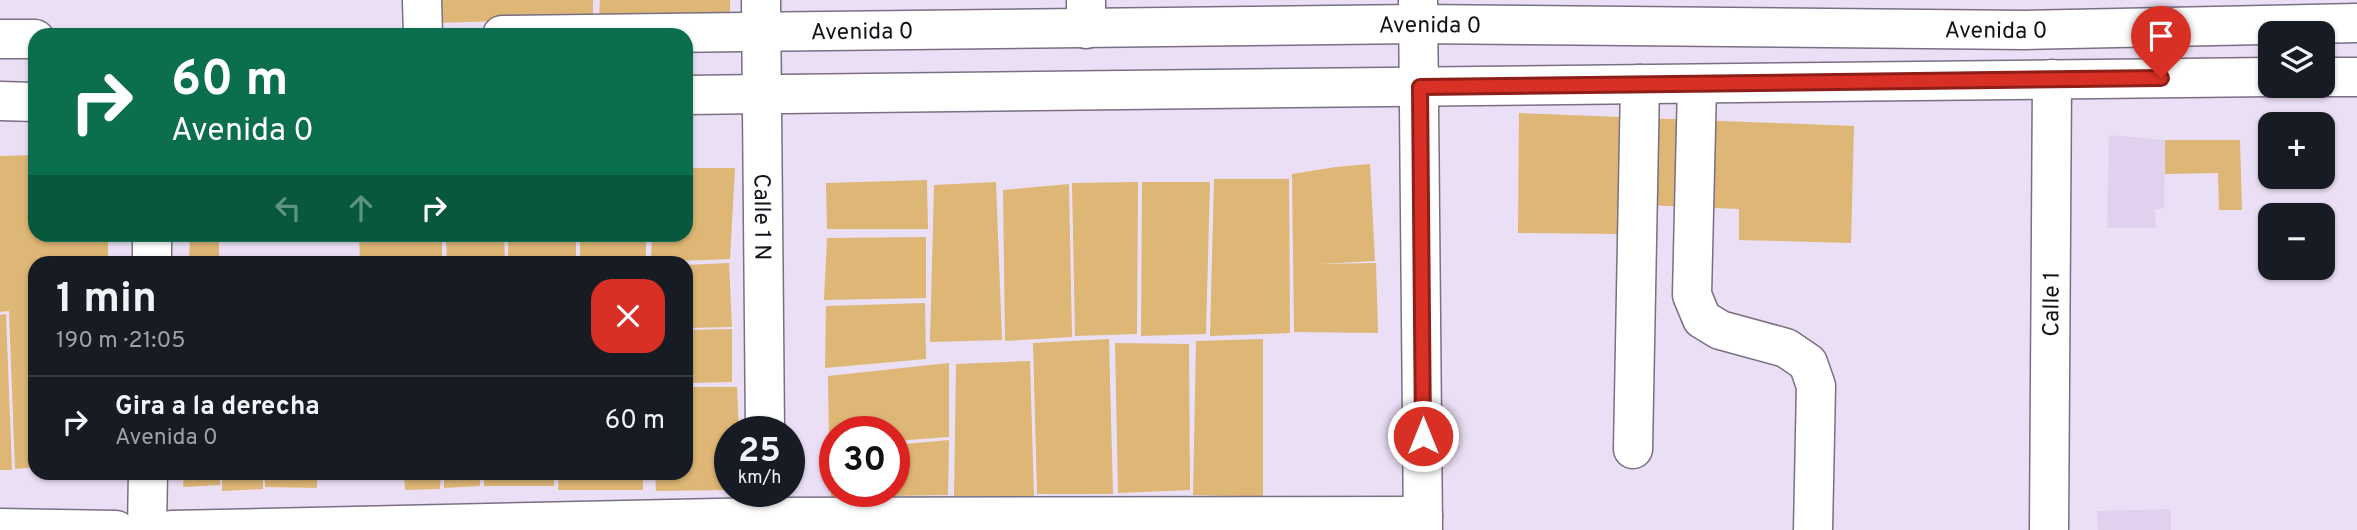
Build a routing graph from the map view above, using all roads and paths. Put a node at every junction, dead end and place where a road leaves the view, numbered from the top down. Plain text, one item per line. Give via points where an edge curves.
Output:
1 (422, 0) edge
2 (1418, 12) edge
3 (1086, 14) edge
4 (2028, 15) edge
5 (2066, 15) edge
6 (762, 16) edge
7 (2357, 23) edge
8 (423, 28) edge
9 (598, 28) edge
10 (0, 39) edge
11 (28, 39) edge
12 (2258, 77) edge
13 (2335, 77) edge
14 (2357, 77) edge
15 (2052, 79) junction
16 (1640, 84) junction
17 (1698, 85) junction
18 (1420, 87) junction
19 (764, 94) junction
20 (693, 95) edge
21 (0, 101) edge
22 (28, 102) edge
23 (765, 416) edge
24 (1633, 449) dead end
25 (148, 480) edge
26 (765, 513) edge
27 (1423, 523) edge
28 (0, 528) edge
29 (116, 530) edge
30 (147, 530) edge
31 (171, 530) edge
32 (1813, 530) edge
33 (2049, 530) edge

1 - 8 street
2 - 3 street, Avenida 0
2 - 4 street, Avenida 0
2 - 18 street
3 - 6 street, Avenida 0
4 - 5 street, Avenida 0
4 - 15 street
5 - 7 street, Avenida 0
5 - 15 street, Calle 1
6 - 9 street, Avenida 0
6 - 19 street, Calle 1 N
10 - 11 street
12 - 15 street
13 - 14 street
15 - 17 street
15 - 33 street, Calle 1
16 - 17 street
16 - 18 street
16 - 24 street
17 - 32 street via 1692,295 1702,319 1720,330 1786,348 1808,363 1816,386
18 - 19 street
18 - 27 street
19 - 20 street
19 - 23 street, Calle 1 N
21 - 22 street
25 - 30 street
26 - 27 street
26 - 31 street
28 - 29 street

